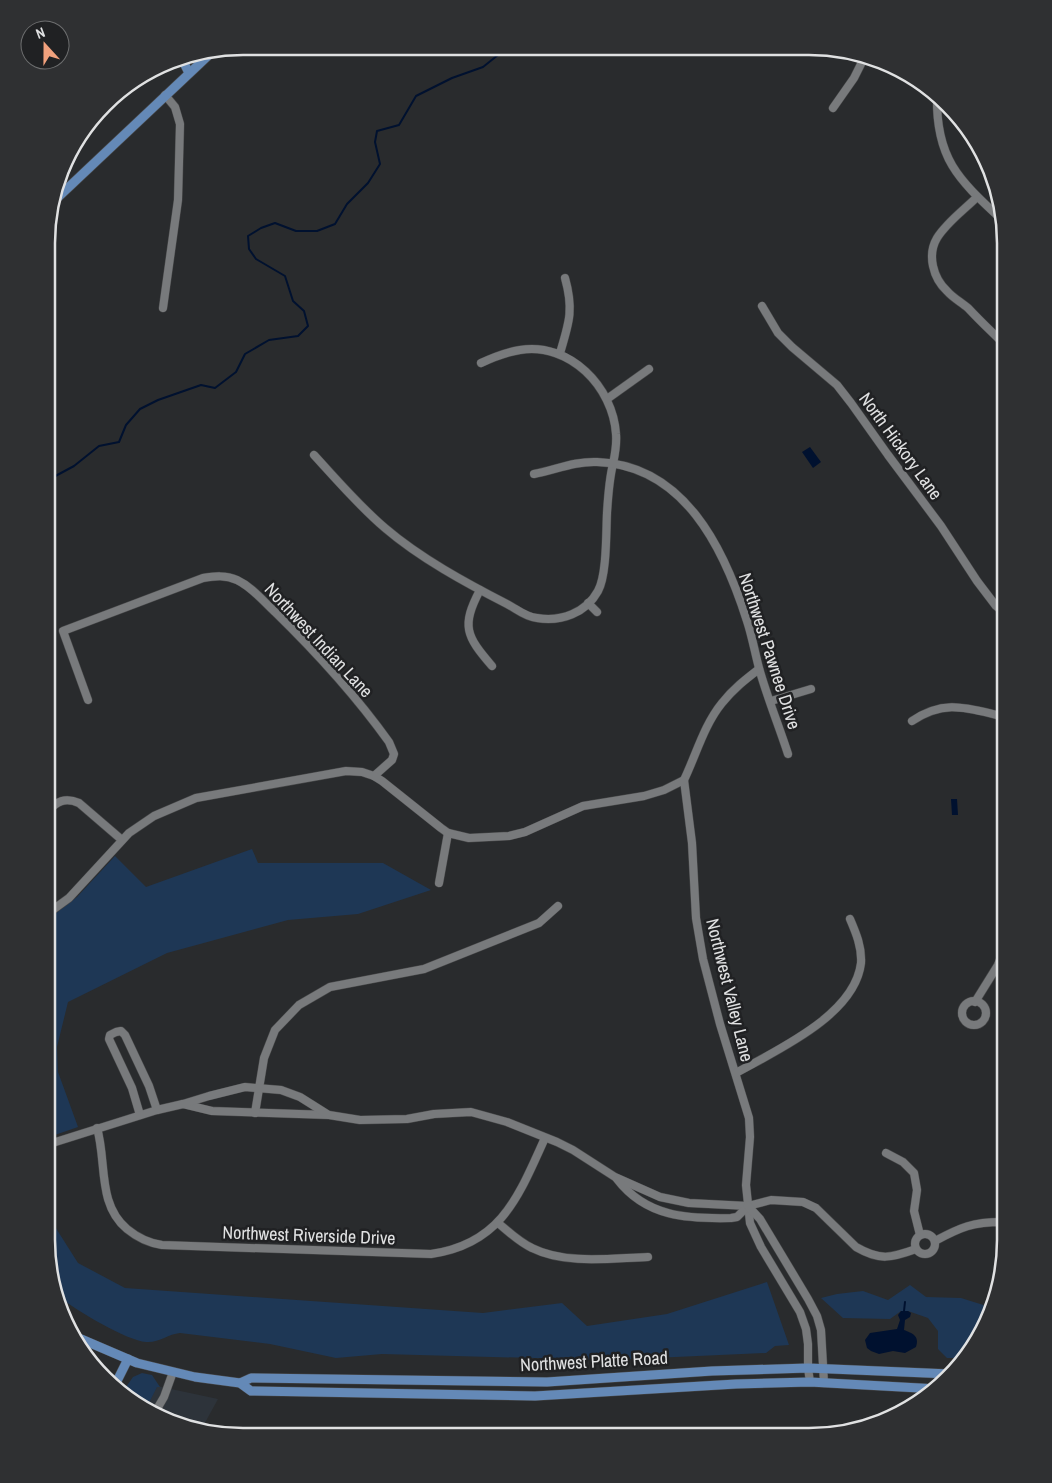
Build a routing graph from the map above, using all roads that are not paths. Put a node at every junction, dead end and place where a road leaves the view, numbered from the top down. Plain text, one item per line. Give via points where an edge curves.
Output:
1 (204, 60) edge
2 (862, 63) edge
3 (185, 64) edge
4 (189, 73) junction
5 (165, 95) junction
6 (937, 106) edge
7 (833, 108) dead end
8 (61, 194) edge
9 (977, 197) junction
10 (994, 212) edge
11 (565, 278) dead end
12 (762, 306) dead end
13 (163, 308) dead end
14 (997, 337) edge
15 (560, 354) junction
16 (481, 363) dead end
17 (649, 369) dead end
18 (607, 399) junction
19 (314, 456) dead end
20 (613, 463) junction
21 (534, 474) dead end
22 (480, 590) junction
23 (588, 603) junction
24 (997, 607) edge
25 (597, 612) dead end
26 (492, 666) dead end
27 (760, 669) junction
28 (811, 689) dead end
29 (88, 700) dead end
30 (771, 702) junction
31 (997, 715) edge
32 (912, 721) dead end
33 (788, 754) dead end
34 (374, 776) junction
35 (684, 780) junction
36 (55, 805) edge
37 (448, 833) junction
38 (122, 840) junction
39 (439, 883) dead end
40 (558, 906) dead end
41 (55, 908) edge
42 (850, 919) dead end
43 (997, 967) edge
44 (975, 1002) dead end
45 (736, 1073) junction
46 (259, 1088) junction
47 (183, 1104) junction
48 (157, 1110) junction
49 (255, 1113) junction
50 (140, 1115) junction
51 (330, 1115) junction
52 (97, 1128) junction
53 (545, 1138) junction
54 (55, 1141) edge
55 (886, 1153) dead end
56 (615, 1177) junction
57 (748, 1206) junction
58 (997, 1222) edge
59 (498, 1223) junction
60 (920, 1235) junction
61 (936, 1240) junction
62 (916, 1249) junction
63 (648, 1257) dead end
64 (85, 1340) edge
65 (128, 1359) junction
66 (808, 1368) junction
67 (822, 1368) junction
68 (173, 1372) junction
69 (941, 1374) edge
70 (118, 1380) edge
71 (810, 1382) junction
72 (240, 1383) junction
73 (824, 1383) junction
74 (925, 1387) edge
75 (158, 1408) edge

1 - 4 main road
2 - 7 street
3 - 4 main road
4 - 5 main road
5 - 8 main road
5 - 13 street via 175,107 180,124 178,200
6 - 9 street via 938,124 948,158 956,174
9 - 10 street
9 - 14 street via 942,231 932,249 932,263 947,292
11 - 15 street via 571,311
12 - 24 street, North Hickory Lane via 778,333 847,397
15 - 16 street via 522,349
15 - 18 street via 582,368
17 - 18 street
18 - 20 street via 615,426
19 - 22 street via 386,528 416,551
20 - 21 street, Northwest Pawnee Drive via 582,462
20 - 23 street via 603,578 599,590
20 - 27 street, Northwest Pawnee Drive via 659,480 680,495 697,515 735,587
22 - 23 street via 535,618 554,620 565,617
22 - 26 street via 470,609 470,636
23 - 25 street
27 - 30 street, Northwest Pawnee Drive
27 - 35 street via 738,685 721,704 704,732
28 - 30 street
29 - 34 street, Northwest Indian Lane via 63,631 203,578 218,576 235,580 249,587 293,630 389,742 394,754 392,760
30 - 33 street, Northwest Pawnee Drive
31 - 32 street via 956,706 935,708
34 - 37 street
34 - 38 street via 346,772 196,798 154,816
35 - 37 street via 644,796 583,806 509,836 469,838
35 - 45 street, Northwest Valley Lane via 693,852 696,918 703,959
36 - 38 street via 65,800 79,803
37 - 39 street
38 - 41 street via 69,898
40 - 46 street via 539,923 424,969 330,987 299,1005 274,1030 264,1058
42 - 45 street via 859,940 861,962 859,974 846,999 811,1029
43 - 44 street
45 - 57 street, Northwest Valley Lane via 750,1127 746,1185
46 - 47 street via 245,1087
46 - 49 street
46 - 51 street via 280,1090 300,1097
47 - 48 street
47 - 49 street via 212,1111
48 - 50 street
48 - 50 street via 124,1035 121,1031 116,1032 109,1039 132,1088
49 - 51 street
50 - 52 street
51 - 53 street via 360,1120 471,1112
52 - 54 street
52 - 59 street, Northwest Riverside Drive via 109,1204 122,1225 133,1234 162,1246 431,1254 464,1246
53 - 56 street via 572,1150
53 - 59 street, Northwest Riverside Drive via 524,1184
55 - 60 street via 903,1162 914,1173 917,1182 914,1211
56 - 57 street via 660,1197 689,1203
56 - 57 street via 627,1193 653,1208 686,1217 732,1218
57 - 62 street via 771,1200 803,1202 816,1208 856,1247 869,1254 893,1257
57 - 66 street, Northwest Valley Lane via 750,1223 761,1247 795,1302 806,1329
57 - 67 street via 760,1219 817,1316 821,1330
58 - 61 street via 964,1226
59 - 63 street via 520,1242 546,1254 579,1259
60 - 61 street via 929,1234
60 - 62 street via 915,1242
61 - 62 street via 936,1248 931,1253 924,1255
64 - 65 main road, Northwest Platte Road
65 - 68 main road, Northwest Platte Road
65 - 70 main road
66 - 67 main road, Northwest Platte Road
66 - 71 street, Northwest Valley Lane
66 - 72 main road, Northwest Platte Road via 546,1382 251,1378
67 - 69 main road, Northwest Platte Road
67 - 73 street
68 - 72 main road, Northwest Platte Road
68 - 75 street
71 - 72 main road, Northwest Platte Road via 535,1396 271,1392 251,1391
71 - 73 main road, Northwest Platte Road
73 - 74 main road, Northwest Platte Road

